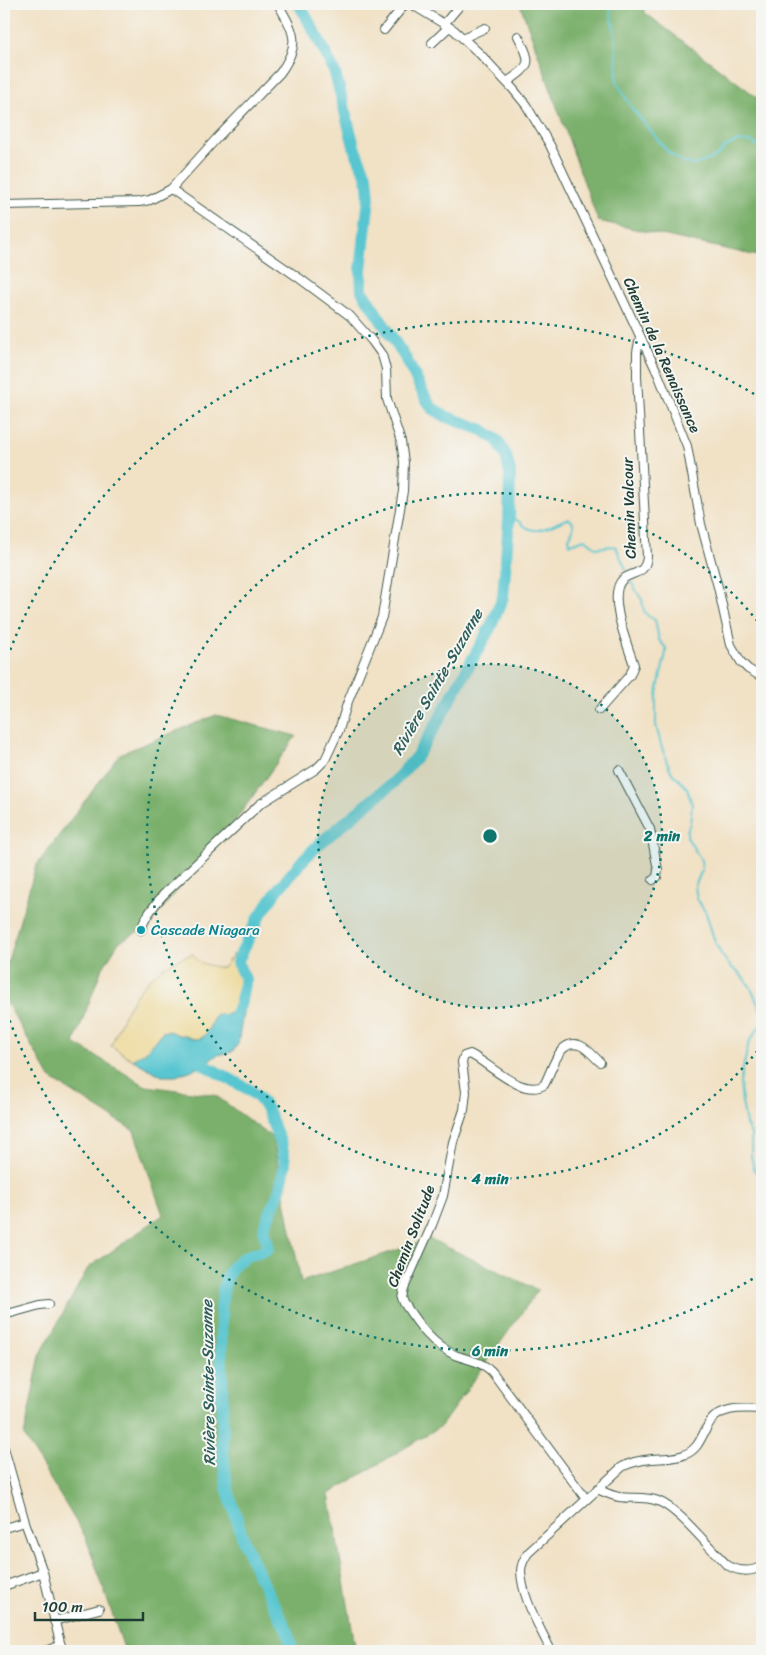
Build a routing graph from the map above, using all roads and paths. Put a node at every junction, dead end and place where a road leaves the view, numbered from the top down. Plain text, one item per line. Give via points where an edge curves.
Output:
1 (278, 4) edge
2 (405, 4) edge
3 (411, 4) edge
4 (461, 4) edge
5 (447, 25) junction
6 (485, 28) dead end
7 (384, 30) dead end
8 (518, 36) dead end
9 (463, 38) junction
10 (432, 43) dead end
11 (507, 82) junction
12 (171, 188) junction
13 (4, 205) edge
14 (640, 337) junction
15 (762, 677) edge
16 (599, 710) dead end
17 (619, 770) dead end
18 (653, 880) dead end
19 (141, 930) dead end
20 (600, 1062) dead end
21 (49, 1304) dead end
22 (4, 1315) edge
23 (762, 1408) edge
24 (4, 1448) edge
25 (597, 1489) junction
26 (586, 1499) junction
27 (26, 1522) junction
28 (4, 1528) edge
29 (762, 1566) edge
30 (42, 1572) junction
31 (4, 1586) edge
32 (99, 1609) dead end
33 (54, 1621) junction
34 (62, 1648) edge
35 (46, 1651) edge
36 (551, 1651) edge

1 - 12 street via 294,41 289,61
2 - 7 street
3 - 5 street, Chemin de la Renaissance
4 - 5 street
5 - 9 street, Chemin de la Renaissance
5 - 10 street
6 - 9 street
8 - 11 street via 528,61 524,71
9 - 11 street, Chemin de la Renaissance
11 - 14 street, Chemin de la Renaissance via 526,105 550,145
12 - 13 street via 150,200 139,202
12 - 19 street via 350,316 372,340 386,369 387,399 401,442 403,491 382,617 340,730 325,760 260,804 163,895 152,907
14 - 15 street, Chemin de la Renaissance via 687,446 701,524 731,645 741,662
14 - 16 street, Chemin Valcour via 636,377 647,557 643,568 623,580 616,597 634,665 627,679
17 - 18 street via 650,828 658,870
20 - 26 street, Chemin Solitude via 579,1045 566,1046 559,1052 544,1085 537,1088 508,1081 476,1057 464,1056 464,1110 453,1142 443,1196 402,1293 407,1307 429,1338 454,1354 484,1365 493,1373
21 - 22 street
23 - 25 street via 724,1411 713,1418 698,1445 688,1454 627,1465
24 - 27 street
25 - 26 street
25 - 29 street via 619,1497 658,1501 678,1515 727,1565 745,1571
26 - 36 street via 522,1562 526,1594
27 - 28 street
27 - 30 street
30 - 31 street
30 - 33 street
32 - 33 street
33 - 34 street
34 - 35 street

